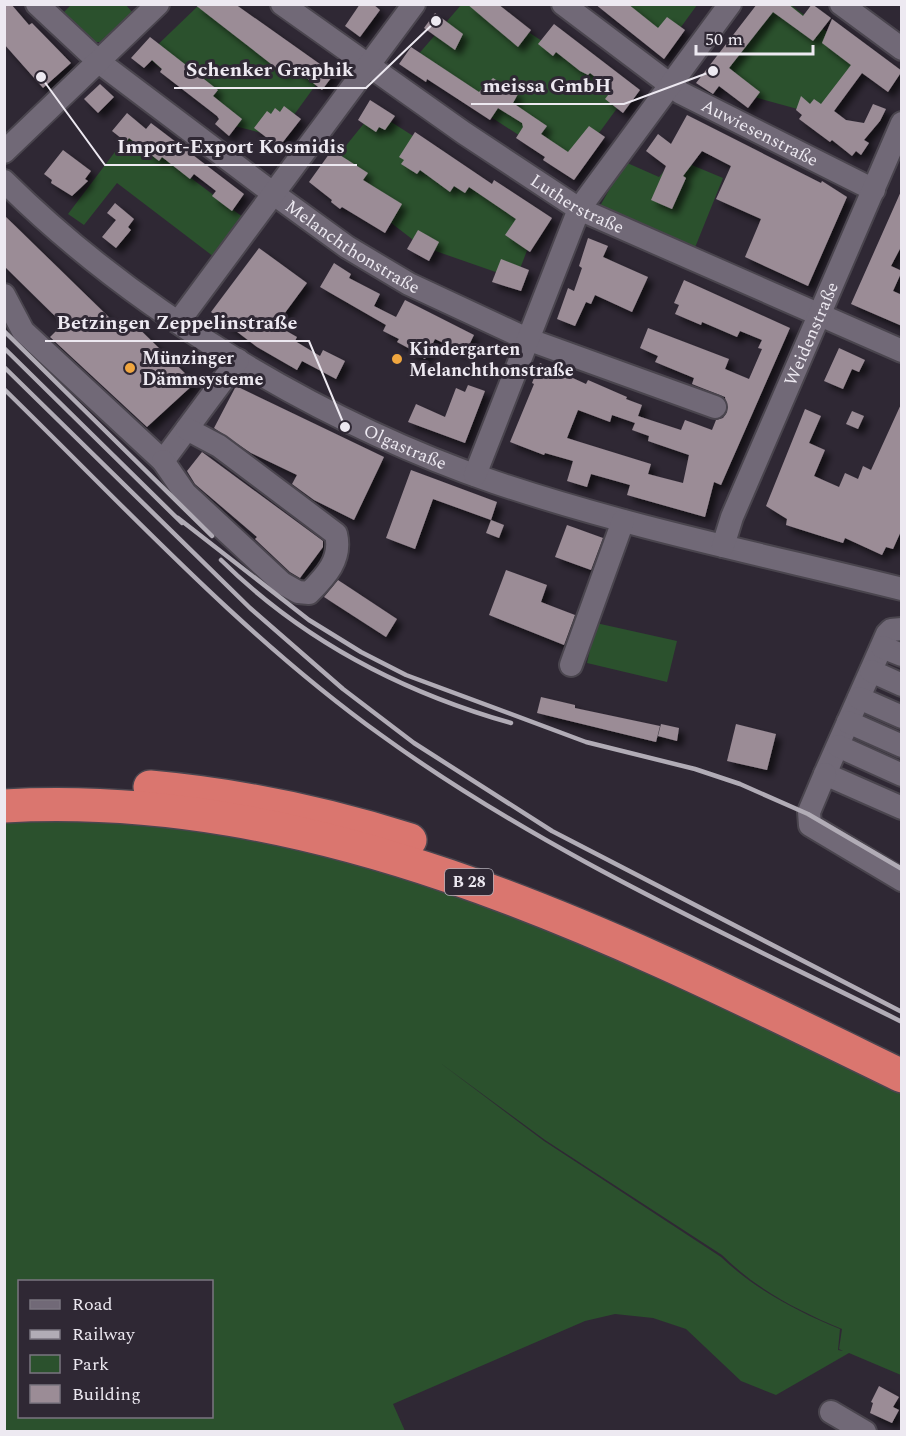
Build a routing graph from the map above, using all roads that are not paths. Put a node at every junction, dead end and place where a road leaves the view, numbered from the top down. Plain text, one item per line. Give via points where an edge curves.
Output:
1 (37, 4) edge
2 (158, 4) edge
3 (282, 4) edge
4 (414, 4) edge
5 (563, 4) edge
6 (730, 4) edge
7 (841, 4) edge
8 (902, 50) edge
9 (99, 62) junction
10 (368, 67) junction
11 (669, 86) junction
12 (902, 123) edge
13 (4, 152) edge
14 (4, 181) edge
15 (874, 190) junction
16 (274, 194) junction
17 (579, 209) junction
18 (4, 295) edge
19 (821, 316) junction
20 (178, 321) junction
21 (527, 339) junction
22 (902, 351) edge
23 (238, 360) junction
24 (715, 407) dead end
25 (187, 429) junction
26 (163, 461) junction
27 (475, 475) junction
28 (624, 521) junction
29 (723, 546) junction
30 (902, 589) edge
31 (902, 629) edge
32 (892, 651) edge
33 (571, 665) dead end
34 (871, 671) junction
35 (902, 685) edge
36 (859, 698) junction
37 (902, 717) edge
38 (848, 722) junction
39 (838, 746) junction
40 (902, 746) edge
41 (825, 774) junction
42 (902, 775) edge
43 (4, 784) edge
44 (4, 806) edge
45 (902, 808) edge
46 (902, 880) edge
47 (902, 1052) edge
48 (902, 1076) edge
49 (831, 1412) dead end
50 (865, 1431) edge

1 - 9 street, Melanchthonstraße
2 - 9 street
3 - 10 street, Lutherstraße
4 - 10 street
5 - 11 street, Auwiesenstraße
6 - 11 street
7 - 8 street
9 - 13 street
9 - 16 street, Melanchthonstraße
10 - 16 street
10 - 17 street, Lutherstraße
11 - 15 street, Auwiesenstraße
11 - 17 street
12 - 15 street, Weidenstraße
14 - 20 street, Olgastraße via 89,255
15 - 19 street, Weidenstraße
16 - 20 street
16 - 21 street, Melanchthonstraße via 347,247 409,284
17 - 19 street, Lutherstraße
17 - 21 street
18 - 26 street via 23,331
19 - 22 street, Lutherstraße
19 - 29 street, Weidenstraße via 732,517
20 - 23 street, Olgastraße
21 - 24 street, Melanchthonstraße
21 - 27 street
23 - 25 street
23 - 27 street, Olgastraße via 378,434
25 - 26 street
25 - 26 street via 219,446 336,534 339,544 334,565 309,593 282,583 185,493
27 - 28 street, Olgastraße
28 - 29 street, Olgastraße
28 - 33 street
29 - 30 street, Olgastraße
31 - 32 street via 891,630
32 - 34 street
34 - 35 street
34 - 36 street
36 - 37 street
36 - 38 street
38 - 39 street
38 - 40 street
39 - 41 street
39 - 42 street
41 - 45 street
41 - 46 street via 808,812 810,825
43 - 47 highway, B 28 via 98,784 198,791 303,810 374,828 569,897
44 - 48 highway, B 28 via 97,806 182,813 299,832 389,856 564,919
49 - 50 street

